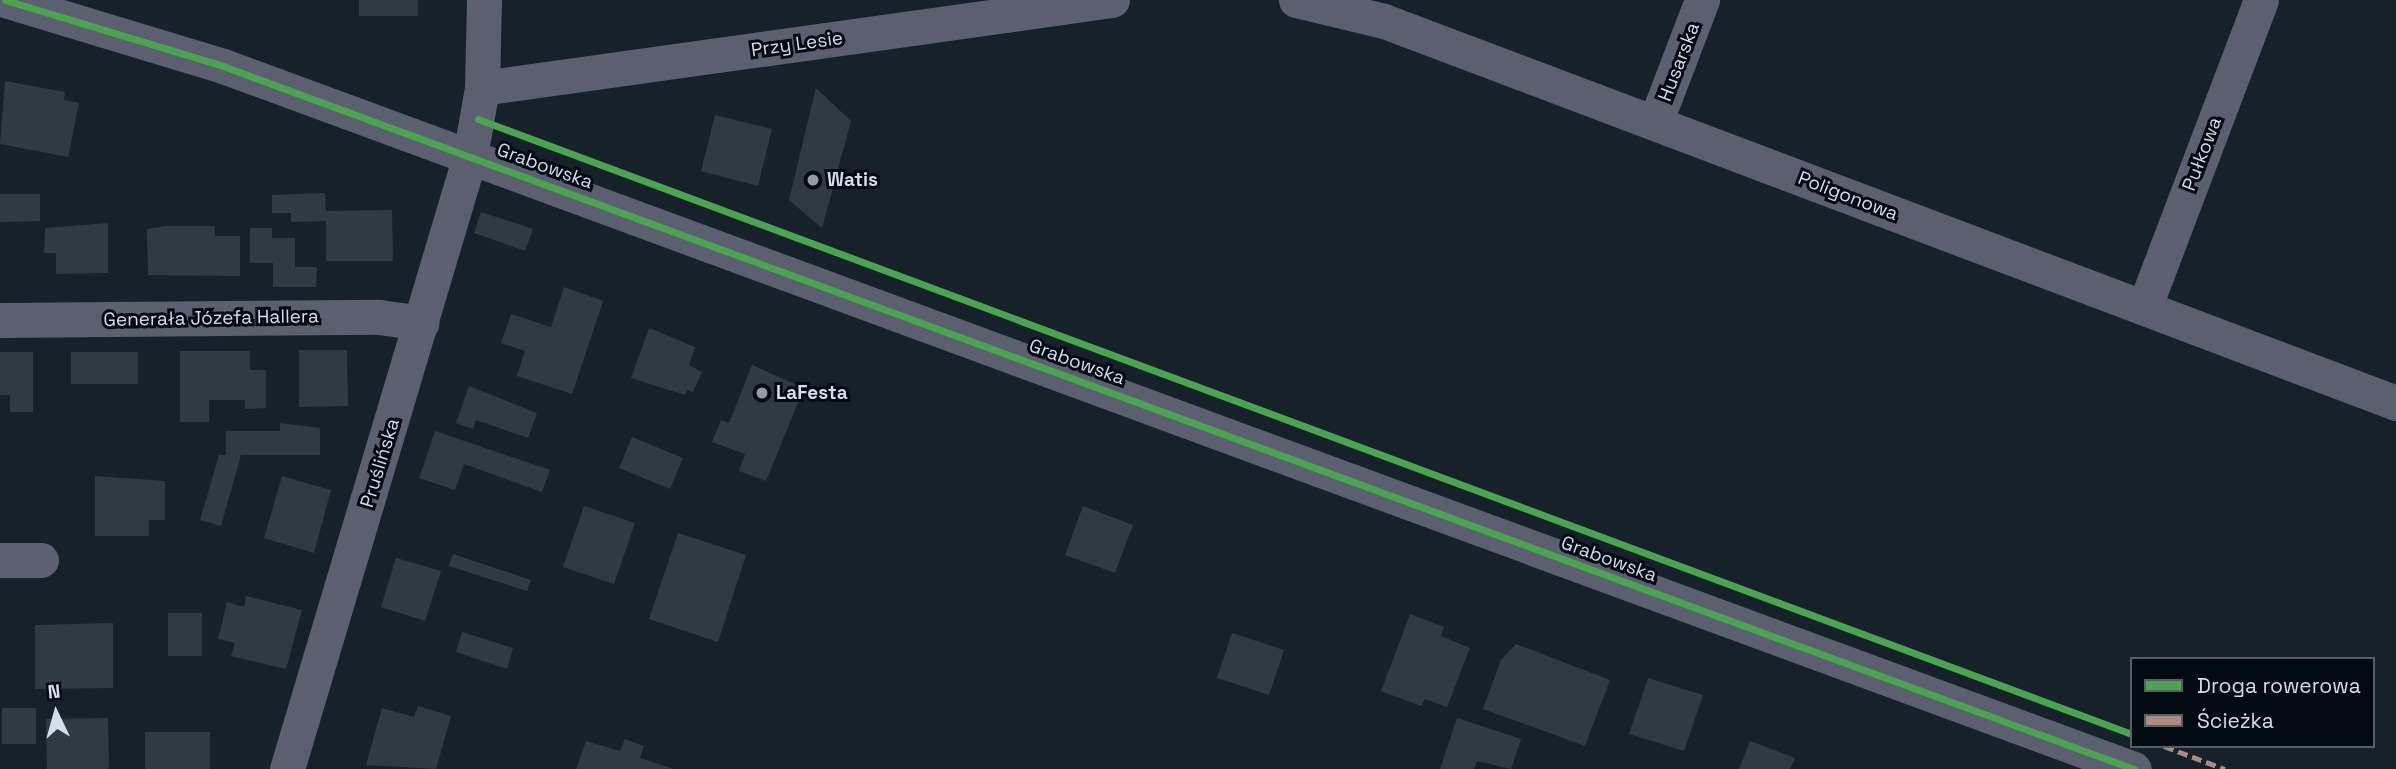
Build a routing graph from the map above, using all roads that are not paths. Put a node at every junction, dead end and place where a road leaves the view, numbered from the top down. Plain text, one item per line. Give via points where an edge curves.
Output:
1 (5, 0) edge
2 (484, 0) edge
3 (1112, 0) edge
4 (1297, 0) edge
5 (1702, 0) edge
6 (2261, 0) edge
7 (115, 15) edge
8 (482, 88) junction
9 (1655, 123) junction
10 (470, 156) junction
11 (2144, 308) junction
12 (0, 320) edge
13 (422, 323) junction
14 (2396, 403) edge
15 (0, 560) edge
16 (41, 560) dead end
17 (287, 769) edge
18 (2134, 769) edge

1 - 7 street, Grabowska
2 - 8 street, Pruślińska
3 - 8 street, Przy Lesie
4 - 9 street, Poligonowa via 1384,21
5 - 9 street, Husarska
6 - 11 street, Pułkowa
7 - 10 street, Grabowska
8 - 10 street, Pruślińska
9 - 11 street, Poligonowa
10 - 13 street, Pruślińska
10 - 18 street, Grabowska
11 - 14 street, Poligonowa
12 - 13 street, Generała Józefa Hallera via 379,317
13 - 17 street, Pruślińska
15 - 16 street

